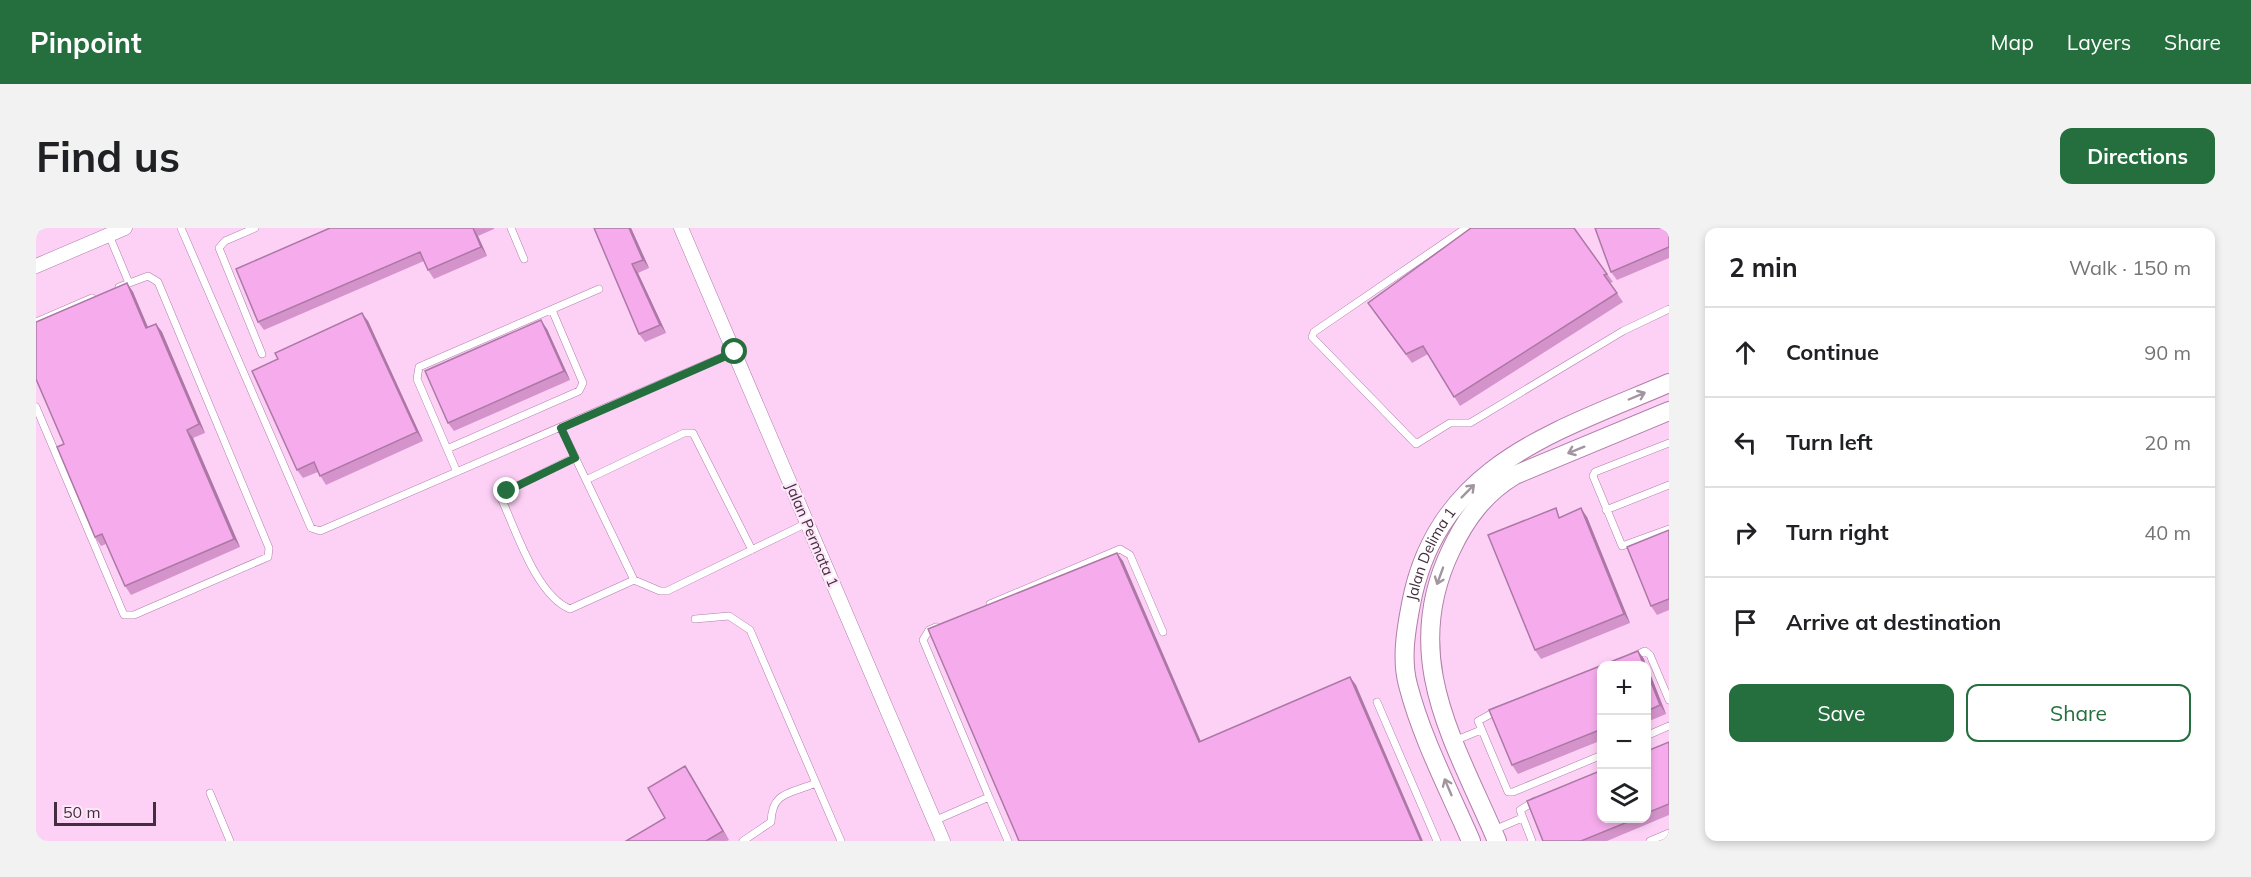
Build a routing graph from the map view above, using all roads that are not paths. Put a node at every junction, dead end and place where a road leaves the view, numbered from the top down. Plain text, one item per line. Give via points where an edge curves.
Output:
1 (125, 228) edge
2 (181, 228) edge
3 (255, 228) edge
4 (511, 228) edge
5 (681, 228) edge
6 (1466, 228) edge
7 (109, 235) junction
8 (524, 259) dead end
9 (36, 266) edge
10 (129, 283) junction
11 (599, 289) dead end
12 (108, 292) edge
13 (98, 296) edge
14 (1669, 309) edge
15 (552, 310) junction
16 (36, 322) edge
17 (735, 352) junction
18 (262, 354) dead end
19 (1669, 383) edge
20 (36, 407) edge
21 (1669, 411) edge
22 (1598, 413) junction
23 (561, 428) junction
24 (1608, 437) junction
25 (1669, 442) edge
26 (447, 449) junction
27 (575, 458) junction
28 (457, 472) junction
29 (586, 480) junction
30 (1669, 485) edge
31 (1606, 510) junction
32 (807, 523) junction
33 (1669, 529) edge
34 (752, 550) junction
35 (634, 580) junction
36 (982, 608) edge
37 (695, 619) dead end
38 (940, 626) edge
39 (1163, 632) dead end
40 (1627, 658) edge
41 (1669, 700) edge
42 (1377, 702) dead end
43 (1504, 708) edge
44 (1669, 726) edge
45 (1481, 729) junction
46 (1651, 734) edge
47 (1454, 741) junction
48 (1597, 757) edge
49 (816, 783) junction
50 (210, 793) dead end
51 (989, 797) junction
52 (1543, 797) edge
53 (1522, 818) junction
54 (934, 820) junction
55 (1669, 833) edge
56 (1495, 836) edge
57 (231, 841) edge
58 (743, 841) edge
59 (841, 841) edge
60 (943, 841) edge
61 (1008, 841) edge
62 (1437, 841) edge
63 (1471, 841) edge
64 (1532, 841) edge
65 (1650, 841) edge

1 - 7 street
2 - 28 lane via 311,528 320,531
3 - 18 lane via 225,241 219,248
4 - 8 lane
5 - 17 street, Jalan Permata 1
6 - 14 lane via 1312,337 1416,444 1450,423 1470,423 1623,331
7 - 9 street
7 - 10 lane
10 - 12 lane
10 - 20 lane via 148,276 158,282 269,548 268,557 134,615 124,615
11 - 15 lane
13 - 16 lane
15 - 26 lane via 583,383 579,391
15 - 26 lane via 419,368 417,379
17 - 23 lane
17 - 32 street, Jalan Permata 1
22 -> 19 street, Jalan Delima 1
21 - 24 street, Jalan Delima 1
22 - 24 street
63 -> 22 street, Jalan Delima 1 via 1407,683 1404,651 1414,583 1432,537 1454,504 1478,480 1506,458
23 - 27 lane
23 - 28 lane
24 -> 47 street, Jalan Delima 1 via 1495,487 1459,533 1434,593 1429,625 1431,671 1440,709
25 - 31 lane via 1595,472 1593,479
26 - 28 lane
27 - 29 lane
27 - 35 lane via 507,491 501,498 541,584 563,607 570,609
29 - 34 lane via 684,433 693,433
29 - 35 lane
30 - 31 lane
31 - 33 lane via 1622,546
32 - 34 lane
32 - 54 street, Jalan Permata 1
34 - 35 lane via 667,591
36 - 39 lane via 1120,549 1130,555
37 - 49 lane via 729,616 750,630
38 - 51 lane via 929,630 923,640
40 - 41 lane via 1648,652
42 - 62 lane
43 - 45 lane via 1482,717 1478,721
44 - 46 lane
45 - 47 lane
45 - 48 lane via 1508,792
47 - 56 street, Jalan Delima 1
49 - 58 lane via 776,799 771,822
49 - 59 lane
50 - 57 lane
51 - 54 lane
51 - 61 lane
52 - 53 lane via 1523,805
53 - 56 lane
53 - 64 lane
54 - 60 street, Jalan Permata 1
55 - 65 lane

